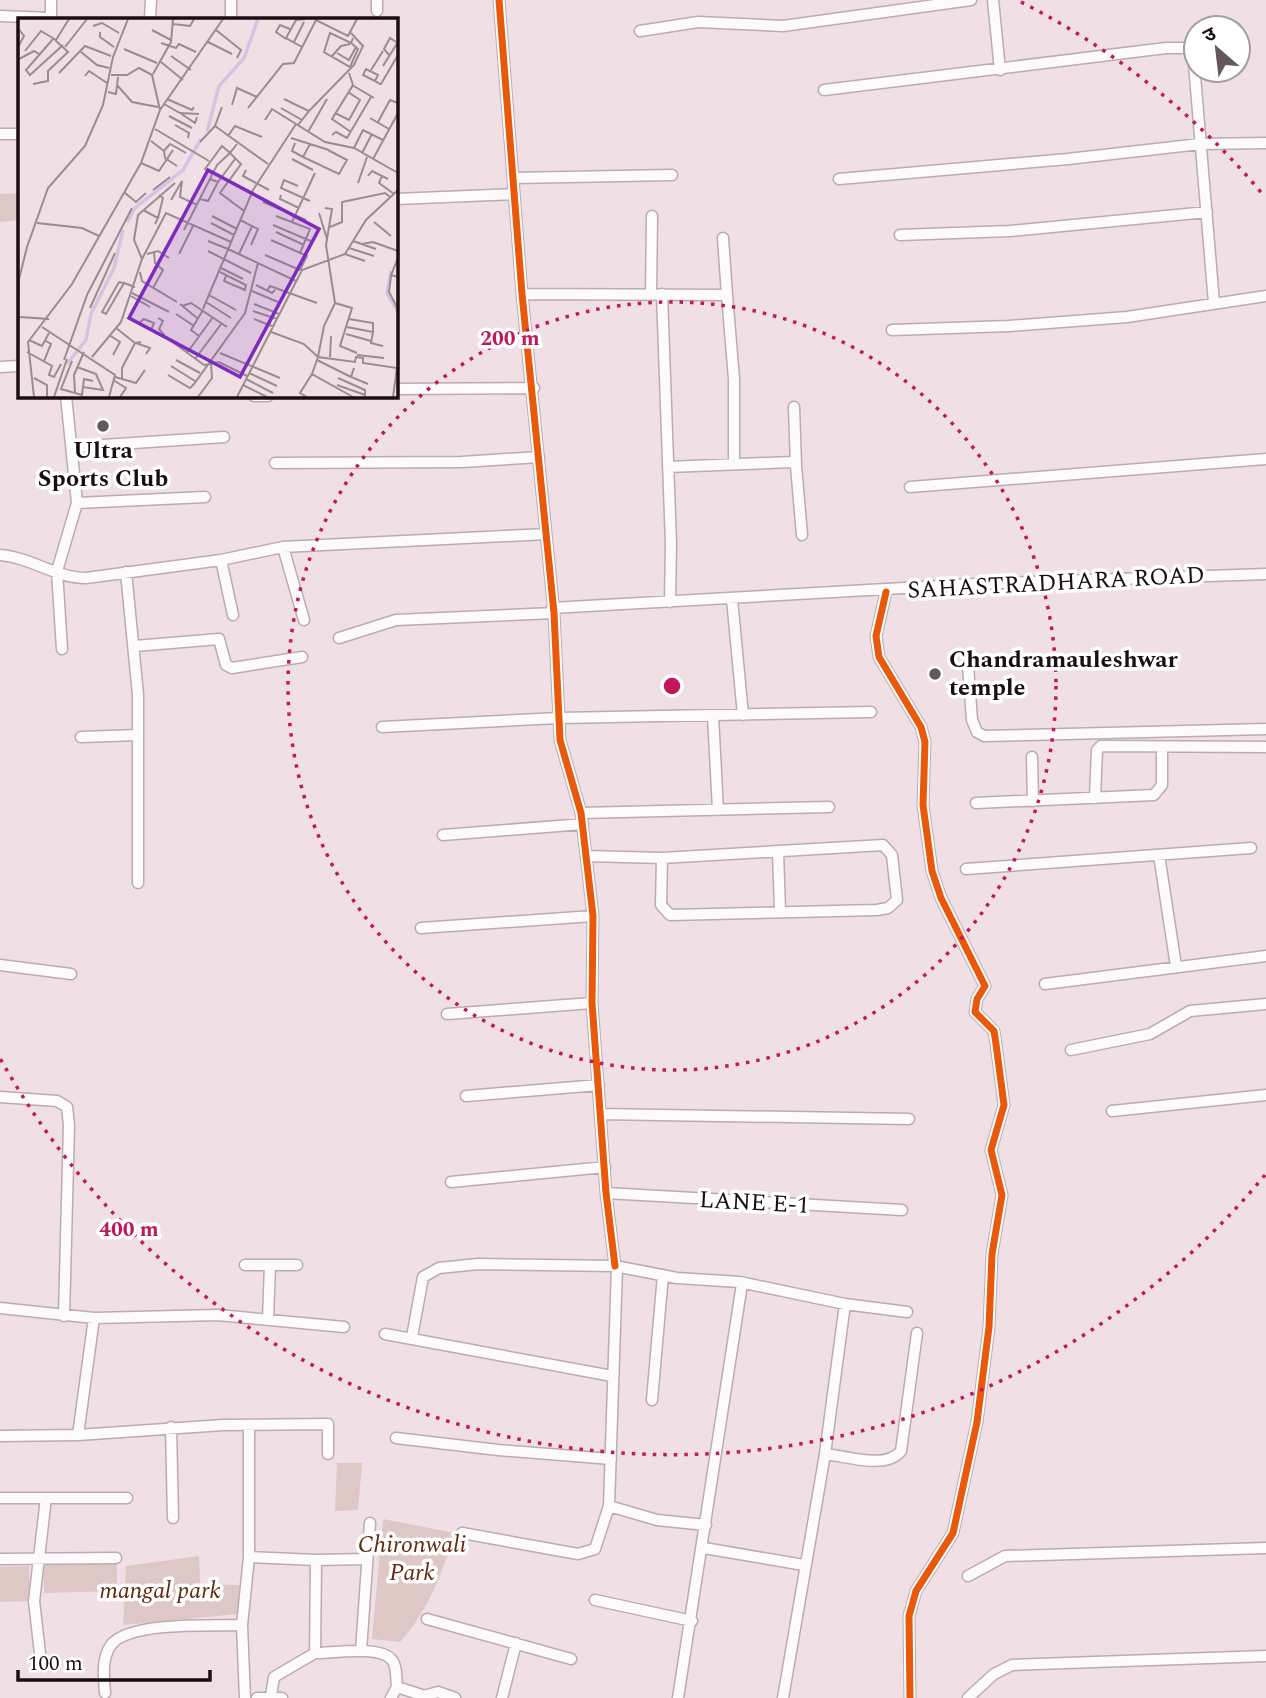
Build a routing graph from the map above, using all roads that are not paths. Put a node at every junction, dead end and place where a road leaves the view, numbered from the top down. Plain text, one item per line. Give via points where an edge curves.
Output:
1 (51, 0) edge
2 (151, 0) edge
3 (231, 0) edge
4 (499, 0) edge
5 (971, 0) edge
6 (993, 0) edge
7 (0, 16) edge
8 (51, 18) edge
9 (150, 18) edge
10 (231, 18) edge
11 (640, 31) dead end
12 (1000, 69) junction
13 (824, 90) dead end
14 (0, 134) edge
15 (18, 134) edge
16 (1266, 143) edge
17 (1200, 144) junction
18 (672, 175) dead end
19 (514, 178) junction
20 (839, 178) dead end
21 (514, 194) junction
22 (397, 199) edge
23 (1207, 212) junction
24 (652, 216) dead end
25 (900, 235) dead end
26 (723, 238) dead end
27 (657, 293) junction
28 (522, 294) junction
29 (727, 295) junction
30 (1266, 296) edge
31 (1214, 303) junction
32 (892, 330) dead end
33 (18, 366) edge
34 (0, 368) edge
35 (534, 388) junction
36 (397, 389) edge
37 (66, 397) edge
38 (794, 407) dead end
39 (224, 437) dead end
40 (73, 447) junction
41 (539, 457) junction
42 (1266, 459) edge
43 (734, 463) junction
44 (275, 464) dead end
45 (796, 466) junction
46 (668, 467) junction
47 (910, 488) dead end
48 (205, 497) dead end
49 (77, 503) junction
50 (546, 534) junction
51 (802, 535) dead end
52 (283, 547) junction
53 (0, 555) edge
54 (221, 560) junction
55 (57, 572) junction
56 (126, 572) junction
57 (1266, 574) edge
58 (886, 592) junction
59 (732, 599) junction
60 (670, 602) junction
61 (553, 611) junction
62 (233, 615) dead end
63 (304, 620) dead end
64 (339, 638) dead end
65 (135, 646) junction
66 (62, 649) dead end
67 (302, 657) dead end
68 (968, 665) dead end
69 (871, 712) dead end
70 (743, 715) junction
71 (713, 716) junction
72 (559, 718) junction
73 (382, 727) dead end
74 (1266, 729) edge
75 (138, 735) junction
76 (81, 737) dead end
77 (1266, 747) edge
78 (1162, 748) junction
79 (1032, 757) dead end
80 (1095, 798) junction
81 (1033, 801) junction
82 (976, 803) dead end
83 (829, 807) dead end
84 (718, 810) junction
85 (582, 819) junction
86 (443, 835) dead end
87 (1251, 848) dead end
88 (778, 851) junction
89 (1160, 855) junction
90 (586, 856) junction
91 (662, 858) junction
92 (965, 869) dead end
93 (138, 883) dead end
94 (780, 911) junction
95 (593, 916) junction
96 (421, 929) dead end
97 (1266, 956) edge
98 (0, 964) edge
99 (1176, 967) junction
100 (71, 974) dead end
101 (1045, 984) dead end
102 (592, 1003) junction
103 (1266, 1004) edge
104 (447, 1014) dead end
105 (1071, 1051) dead end
106 (599, 1085) junction
107 (1266, 1095) edge
108 (466, 1096) dead end
109 (0, 1097) edge
110 (1112, 1111) dead end
111 (600, 1114) junction
112 (909, 1119) dead end
113 (605, 1167) junction
114 (451, 1182) dead end
115 (606, 1193) junction
116 (902, 1210) dead end
117 (245, 1265) dead end
118 (270, 1265) junction
119 (297, 1265) dead end
120 (616, 1267) junction
121 (663, 1275) junction
122 (742, 1284) junction
123 (845, 1304) junction
124 (0, 1308) edge
125 (907, 1312) dead end
126 (64, 1316) junction
127 (94, 1318) junction
128 (268, 1320) junction
129 (344, 1327) dead end
130 (917, 1333) dead end
131 (385, 1334) dead end
132 (412, 1337) junction
133 (611, 1376) junction
134 (652, 1400) dead end
135 (171, 1427) junction
136 (249, 1427) junction
137 (78, 1435) junction
138 (0, 1436) edge
139 (396, 1438) dead end
140 (328, 1454) dead end
141 (825, 1454) junction
142 (611, 1459) junction
143 (0, 1498) edge
144 (46, 1498) junction
145 (127, 1498) dead end
146 (609, 1506) junction
147 (173, 1518) dead end
148 (370, 1522) dead end
149 (706, 1525) junction
150 (462, 1533) dead end
151 (704, 1548) junction
152 (1266, 1548) edge
153 (249, 1557) junction
154 (38, 1558) junction
155 (116, 1558) dead end
156 (0, 1559) edge
157 (367, 1559) junction
158 (316, 1560) junction
159 (804, 1564) junction
160 (968, 1576) dead end
161 (595, 1600) dead end
162 (427, 1619) dead end
163 (692, 1621) junction
164 (242, 1625) junction
165 (516, 1643) junction
166 (361, 1651) junction
167 (315, 1653) junction
168 (1266, 1656) edge
169 (571, 1659) dead end
170 (41, 1662) dead end
171 (397, 1687) junction
172 (104, 1693) dead end
173 (429, 1696) edge
174 (277, 1697) edge
175 (245, 1698) edge
176 (257, 1698) edge
177 (391, 1698) edge
178 (455, 1698) edge
179 (502, 1698) edge
180 (678, 1698) edge
181 (783, 1698) edge
182 (910, 1698) edge
183 (968, 1698) edge

1 - 8 street
2 - 9 street
3 - 10 street
4 - 19 street
5 - 11 street via 783,26 698,22
6 - 12 street
7 - 8 street
12 - 13 street
12 - 17 street via 1187,47 1193,52
14 - 15 street
16 - 17 street
17 - 20 street
17 - 23 street
18 - 19 street
19 - 21 street
21 - 22 street
21 - 28 street
23 - 25 street via 1010,231
23 - 31 street
24 - 27 street
26 - 29 street
27 - 28 street
27 - 29 street
27 - 46 street
28 - 35 street
29 - 43 street
30 - 31 street
31 - 32 street via 1114,318
33 - 34 street
35 - 36 street
35 - 41 street
37 - 40 street
38 - 45 street
39 - 40 street
40 - 49 street
41 - 44 street
41 - 50 street
42 - 47 street
43 - 45 street via 790,461
43 - 46 street
45 - 51 street
46 - 60 street
48 - 49 street
49 - 55 street
50 - 52 street
50 - 61 street
52 - 54 street
52 - 63 street
53 - 55 street
54 - 56 street
54 - 62 street
55 - 56 street via 86,578
55 - 66 street
56 - 65 street
57 - 58 street, SAHASTRADHARA ROAD via 975,584
58 - 59 street, SAHASTRADHARA ROAD
58 - 182 street via 876,636 879,657 921,727 925,743 923,805 932,871 985,986 976,999 975,1013 994,1031 1004,1105 991,1150 1002,1195 977,1422 953,1533 916,1591 909,1616
59 - 60 street, SAHASTRADHARA ROAD
59 - 70 street
60 - 61 street, SAHASTRADHARA ROAD
61 - 64 street, SAHASTRADHARA ROAD via 396,621
61 - 72 street
65 - 67 street via 219,639 226,665 232,668
65 - 75 street
68 - 74 street via 972,720 984,736
69 - 70 street
70 - 71 street
71 - 72 street
71 - 84 street
72 - 73 street
72 - 85 street
75 - 76 street
75 - 93 street
77 - 78 street
78 - 80 street via 1159,792
78 - 80 street via 1098,748
79 - 81 street
80 - 81 street
81 - 82 street
83 - 84 street
84 - 85 street
85 - 86 street
85 - 90 street
87 - 89 street
88 - 91 street
88 - 94 street
88 - 94 street via 883,845 892,855 897,900 877,910
89 - 92 street
89 - 99 street
90 - 91 street
90 - 95 street
91 - 94 street via 664,913
95 - 96 street
95 - 102 street
97 - 99 street
98 - 100 street
99 - 101 street
102 - 104 street
102 - 106 street
103 - 105 street via 1190,1011 1150,1034
106 - 108 street
106 - 111 street
107 - 110 street
109 - 126 street via 57,1101 69,1113
111 - 112 street
111 - 113 street
113 - 114 street
113 - 115 street
115 - 116 street, LANE E-1
115 - 120 street
117 - 118 street
118 - 119 street
118 - 128 street
120 - 121 street
120 - 132 street via 478,1264 439,1268 423,1277
120 - 133 street
121 - 122 street
121 - 134 street
122 - 123 street
122 - 149 street
123 - 125 street
123 - 141 street
124 - 126 street
126 - 127 street
127 - 128 street via 218,1315
127 - 137 street
128 - 129 street
130 - 141 street via 901,1451 891,1460 881,1461
131 - 132 street
132 - 133 street
133 - 142 street
135 - 136 street
135 - 137 street
135 - 147 street
136 - 140 street via 328,1424
136 - 153 street
137 - 138 street
139 - 142 street
141 - 159 street
142 - 146 street
143 - 144 street
144 - 145 street
144 - 154 street
146 - 149 street via 657,1520
146 - 150 street via 595,1549 578,1554
148 - 157 street
149 - 151 street
151 - 159 street
151 - 163 street
152 - 160 street via 1005,1556
153 - 158 street
153 - 164 street
154 - 155 street
154 - 156 street
154 - 170 street via 34,1601
157 - 158 street
157 - 166 street
158 - 167 street
159 - 181 street
161 - 163 street
162 - 165 street
163 - 180 street
164 - 172 street via 129,1633 108,1652
164 - 175 street
165 - 169 street
165 - 179 street
166 - 167 street
166 - 171 street via 389,1656
167 - 174 street via 278,1674 272,1681
168 - 183 street via 1012,1665 994,1674
171 - 173 street
171 - 177 street
173 - 178 street via 438,1692
174 - 176 street

